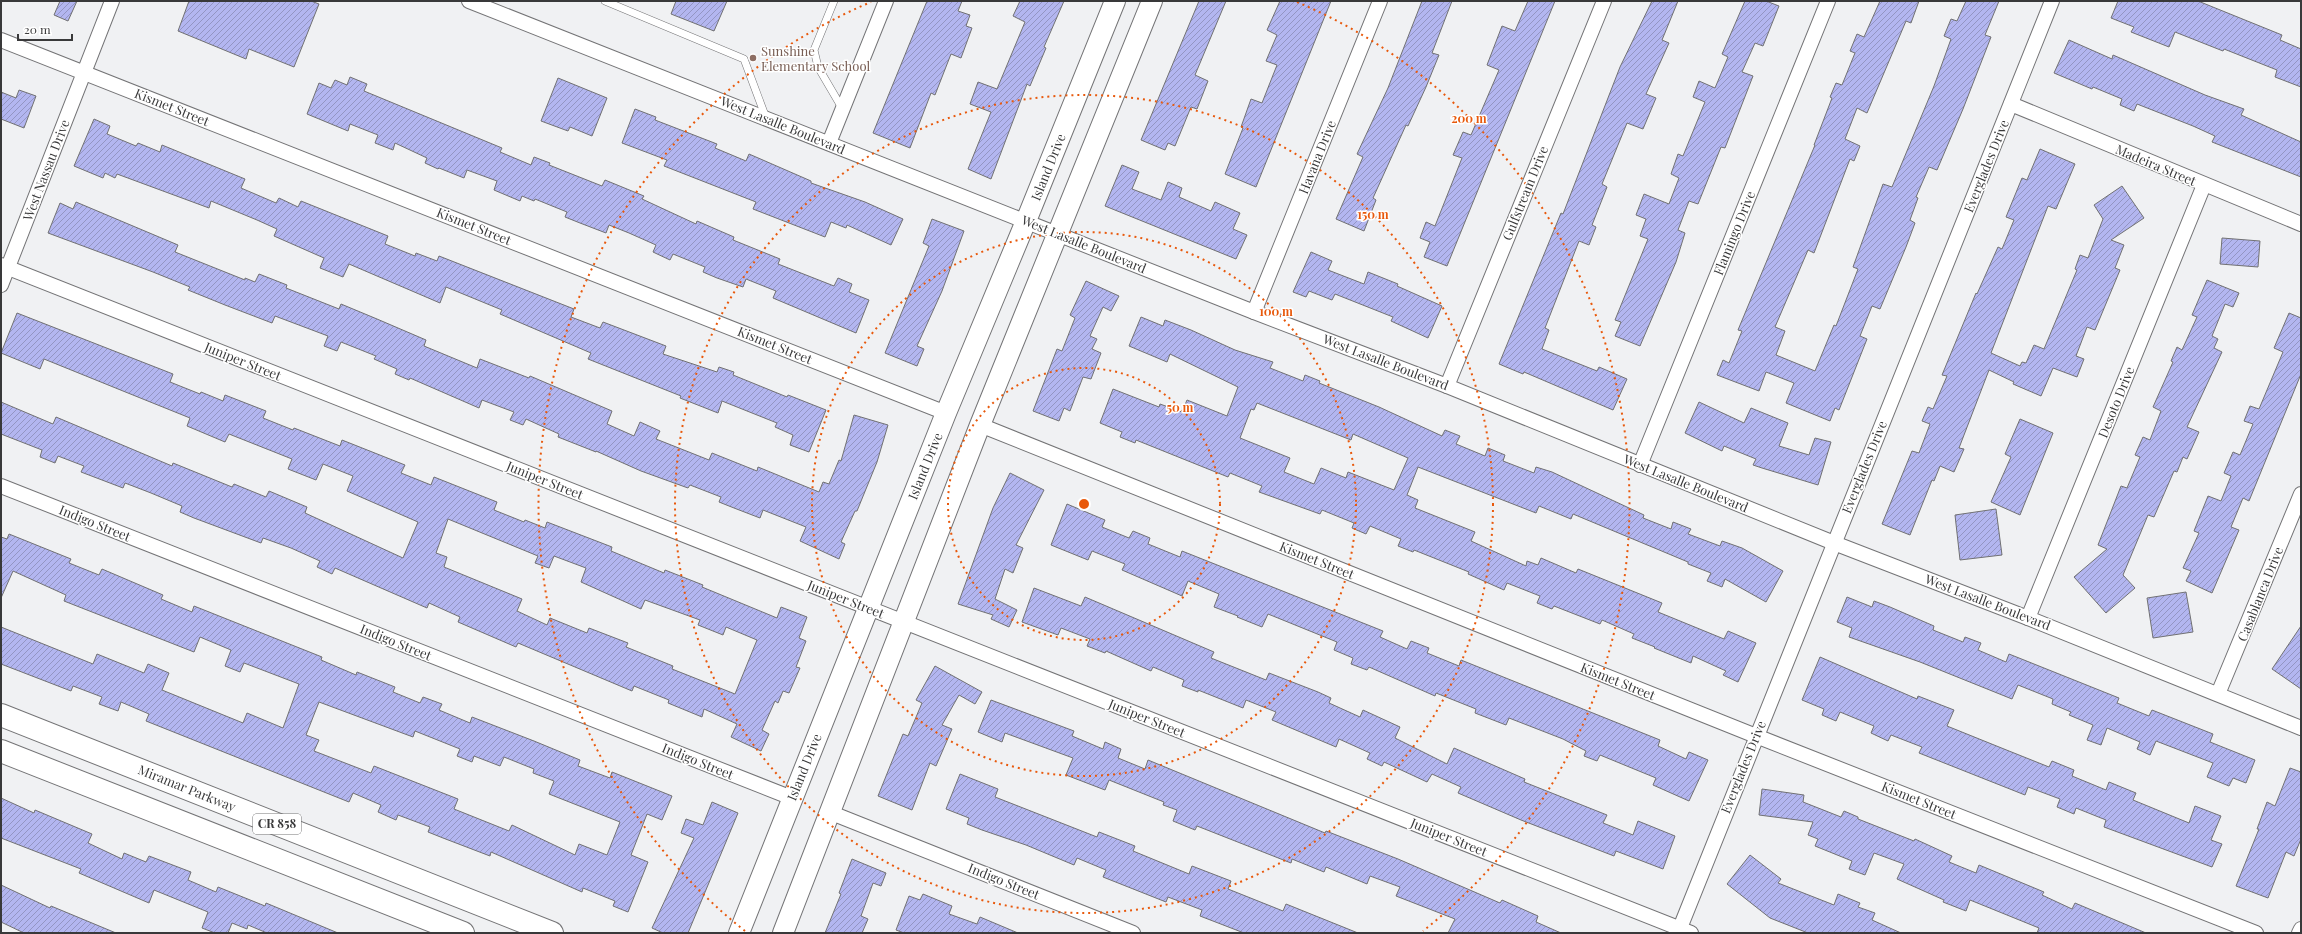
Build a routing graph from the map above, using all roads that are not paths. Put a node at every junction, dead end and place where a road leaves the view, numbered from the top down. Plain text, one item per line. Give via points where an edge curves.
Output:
1 (112, 1) edge
2 (469, 1) edge
3 (605, 1) edge
4 (834, 1) edge
5 (886, 1) edge
6 (1115, 1) edge
7 (1152, 1) edge
8 (1380, 1) edge
9 (1604, 1) edge
10 (1828, 1) edge
11 (2052, 1) edge
12 (493, 6) edge
13 (1, 40) edge
14 (84, 72) junction
15 (2011, 104) junction
16 (843, 108) junction
17 (766, 118) junction
18 (829, 143) junction
19 (2204, 185) junction
20 (1026, 221) junction
21 (2301, 224) edge
22 (1057, 234) junction
23 (4, 266) edge
24 (1, 285) edge
25 (1254, 312) junction
26 (1447, 386) junction
27 (946, 412) junction
28 (980, 425) junction
29 (1640, 465) junction
30 (1, 486) edge
31 (2301, 494) edge
32 (1834, 543) junction
33 (868, 608) junction
34 (2028, 618) junction
35 (904, 622) junction
36 (2218, 694) junction
37 (1, 715) edge
38 (2301, 728) edge
39 (1756, 736) junction
40 (1, 751) edge
41 (792, 798) junction
42 (829, 812) junction
43 (2301, 929) edge
44 (1683, 932) edge
45 (463, 933) edge
46 (552, 933) edge
47 (739, 933) edge
48 (783, 933) edge
49 (1133, 933) edge
50 (2256, 933) edge
51 (2299, 933) edge

1 - 14 street, West Nassau Drive
2 - 12 street, West Lasalle Boulevard
3 - 17 lane via 744,59
4 - 16 lane via 814,50 818,67
5 - 16 street
6 - 20 street, Island Drive
7 - 22 street
8 - 25 street, Havana Drive
9 - 26 street, Gulfstream Drive
10 - 29 street, Flamingo Drive
11 - 15 street, Everglades Drive
12 - 17 street, West Lasalle Boulevard
13 - 14 street, Kismet Street
14 - 23 street, West Nassau Drive
14 - 27 street, Kismet Street
15 - 19 street, Madeira Street
15 - 32 street, Everglades Drive
16 - 18 street
17 - 18 street, West Lasalle Boulevard
18 - 20 street, West Lasalle Boulevard
19 - 21 street, Madeira Street
19 - 34 street, Desoto Drive
20 - 22 street, West Lasalle Boulevard
20 - 27 street, Island Drive
22 - 25 street, West Lasalle Boulevard
22 - 28 street
23 - 24 street, West Nassau Drive
23 - 33 street, Juniper Street
25 - 26 street, West Lasalle Boulevard
26 - 29 street, West Lasalle Boulevard
27 - 33 street, Island Drive
28 - 35 street
28 - 39 street, Kismet Street
29 - 32 street, West Lasalle Boulevard
30 - 41 street, Indigo Street
31 - 36 street, Casablanca Drive
32 - 34 street, West Lasalle Boulevard
32 - 39 street, Everglades Drive
33 - 35 street, Juniper Street
33 - 41 street, Island Drive
34 - 36 street, West Lasalle Boulevard
35 - 42 street
35 - 44 street, Juniper Street
36 - 38 street, West Lasalle Boulevard
37 - 46 main road, Miramar Parkway / CR 858
39 - 44 street, Everglades Drive
39 - 50 street, Kismet Street
40 - 45 main road, CR 858
41 - 47 street, Island Drive
42 - 48 street
42 - 49 street, Indigo Street
43 - 51 street

